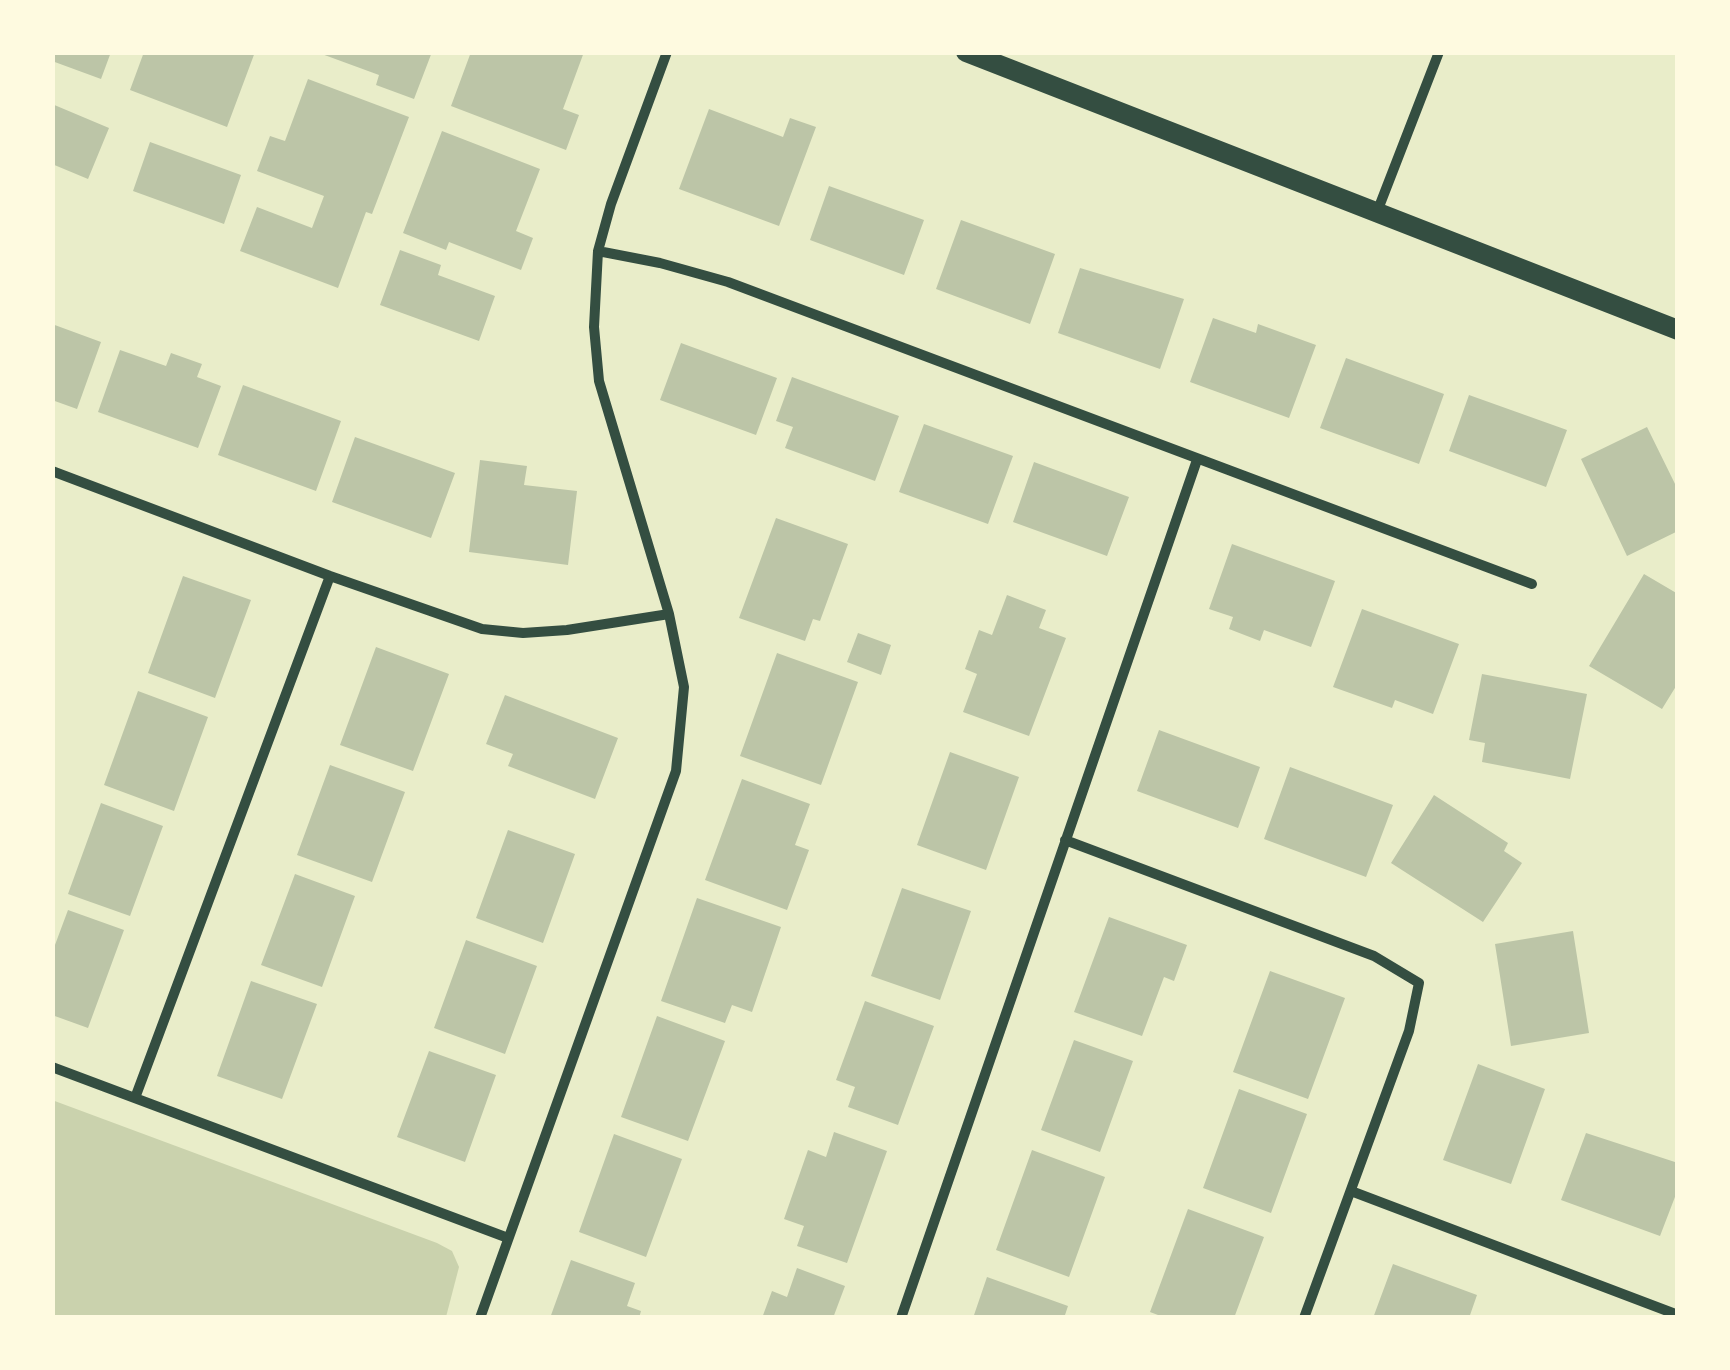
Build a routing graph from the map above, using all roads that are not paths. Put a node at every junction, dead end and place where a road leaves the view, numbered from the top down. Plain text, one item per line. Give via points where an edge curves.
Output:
1 (667, 52) edge
2 (966, 52) edge
3 (1439, 52) edge
4 (1377, 212) junction
5 (598, 252) junction
6 (1678, 330) edge
7 (1197, 460) junction
8 (52, 471) edge
9 (330, 576) junction
10 (1532, 584) dead end
11 (669, 614) junction
12 (1066, 840) junction
13 (52, 1067) edge
14 (135, 1098) junction
15 (1350, 1191) junction
16 (508, 1238) junction
17 (1678, 1315) edge
18 (480, 1318) edge
19 (901, 1318) edge
20 (1304, 1318) edge

1 - 5 street
2 - 4 main road
3 - 4 street
4 - 6 main road
5 - 7 street via 728,282
5 - 11 street via 599,381
7 - 10 street
7 - 12 street
8 - 9 street
9 - 11 street via 482,628 522,633
9 - 14 street
11 - 16 street via 684,688 676,771
12 - 15 street via 1374,956 1419,984 1409,1031
12 - 19 street
13 - 14 street
14 - 16 street
15 - 17 street
15 - 20 street
16 - 18 street

